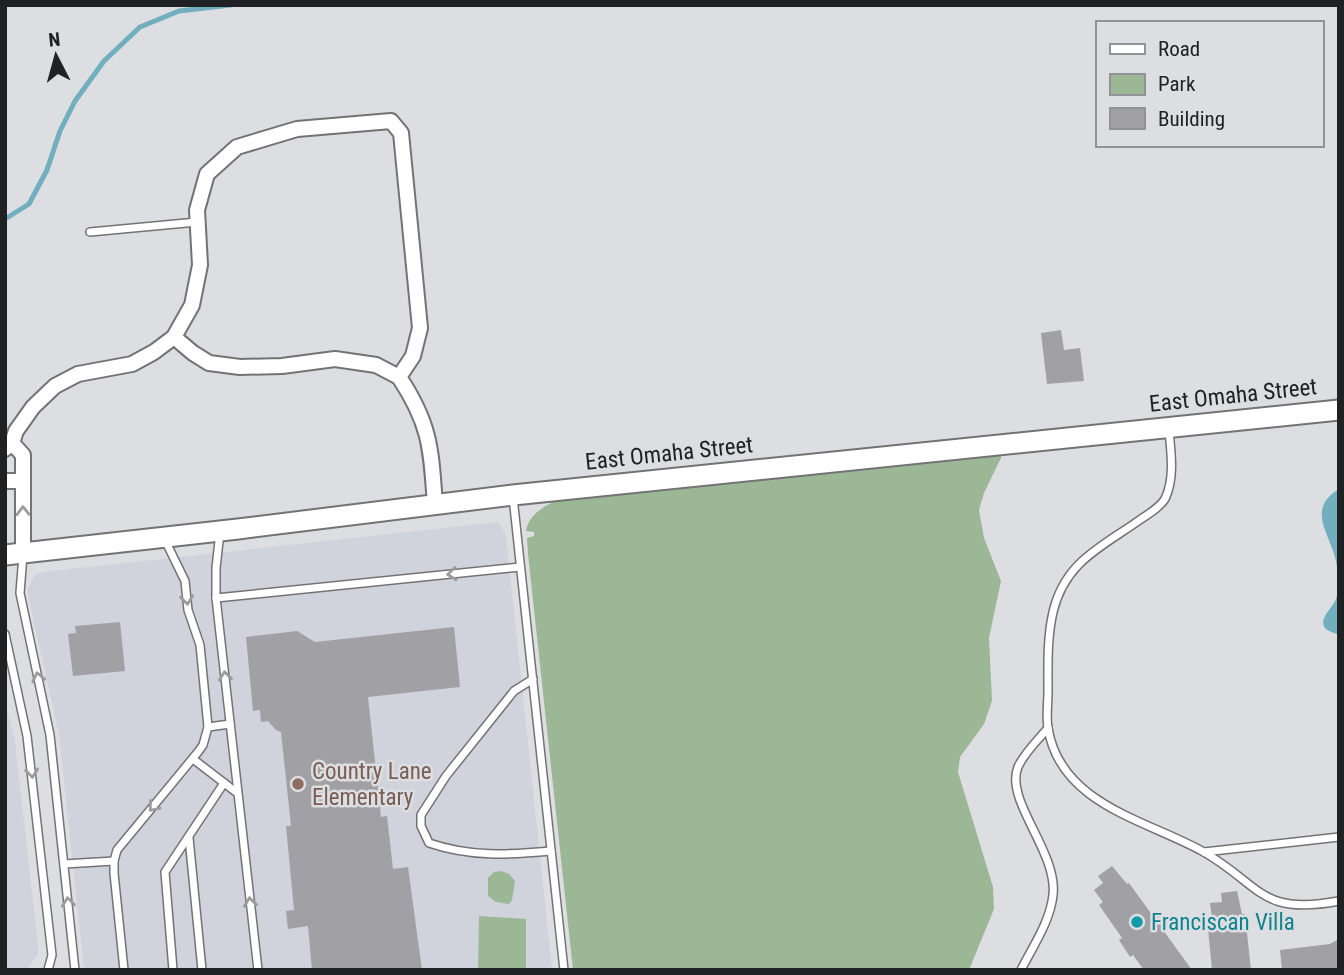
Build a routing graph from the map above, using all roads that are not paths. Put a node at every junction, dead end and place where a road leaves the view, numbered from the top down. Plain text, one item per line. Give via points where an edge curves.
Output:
1 (197, 222) junction
2 (90, 232) dead end
3 (174, 337) junction
4 (399, 377) junction
5 (1339, 410) edge
6 (1168, 427) junction
7 (9, 446) edge
8 (5, 481) edge
9 (22, 481) junction
10 (513, 495) junction
11 (435, 505) junction
12 (220, 531) junction
13 (163, 537) junction
14 (14, 554) edge
15 (520, 567) junction
16 (216, 598) junction
17 (5, 634) edge
18 (533, 679) junction
19 (230, 724) junction
20 (208, 727) junction
21 (1048, 728) junction
22 (192, 759) junction
23 (225, 783) junction
24 (236, 792) junction
25 (188, 837) junction
26 (1339, 837) edge
27 (551, 851) junction
28 (1204, 852) junction
29 (114, 861) junction
30 (64, 864) junction
31 (1339, 901) edge
32 (48, 970) edge
33 (75, 970) edge
34 (124, 970) edge
35 (173, 970) edge
36 (202, 970) edge
37 (258, 970) edge
38 (564, 970) edge
39 (1021, 970) edge

1 - 2 lane
1 - 3 street via 200,265 192,305
1 - 4 street via 207,174 237,147 297,129 391,121 401,133 420,328 413,356
3 - 4 street via 209,363 282,366 335,359 376,365
3 - 7 street via 132,364 78,374 55,386 23,419
4 - 11 street via 429,435
5 - 6 main road, East Omaha Street
6 - 10 main road, East Omaha Street
6 - 21 lane via 1172,461 1164,499 1066,577 1053,611 1049,640
7 - 9 street via 23,456
8 - 9 street
14 -> 9 street
10 - 11 main road, East Omaha Street
10 - 15 lane
11 - 12 main road, East Omaha Street
12 - 13 main road, East Omaha Street
12 - 16 lane
13 - 14 main road, East Omaha Street
13 -> 20 lane via 185,580 188,610 200,645
30 -> 14 lane via 50,735
15 -> 16 lane
15 - 18 lane
19 -> 16 lane
17 -> 32 lane via 27,736 52,955
18 - 27 lane
18 - 27 lane via 514,691 446,776 421,815 421,826 429,843 450,850 498,856
19 - 20 lane
19 - 24 lane
20 - 22 lane via 203,745
21 - 28 lane via 1057,756 1089,795
21 - 39 lane via 1016,776 1019,798 1045,849 1054,894 1048,918
22 - 23 lane
22 -> 29 lane via 117,850
23 - 24 lane
23 - 25 lane
37 -> 24 lane
25 - 35 lane via 165,872
25 - 36 lane
26 - 28 lane
27 - 38 lane
28 - 31 lane via 1261,895 1283,905
29 - 30 lane
29 - 34 lane
33 -> 30 lane

